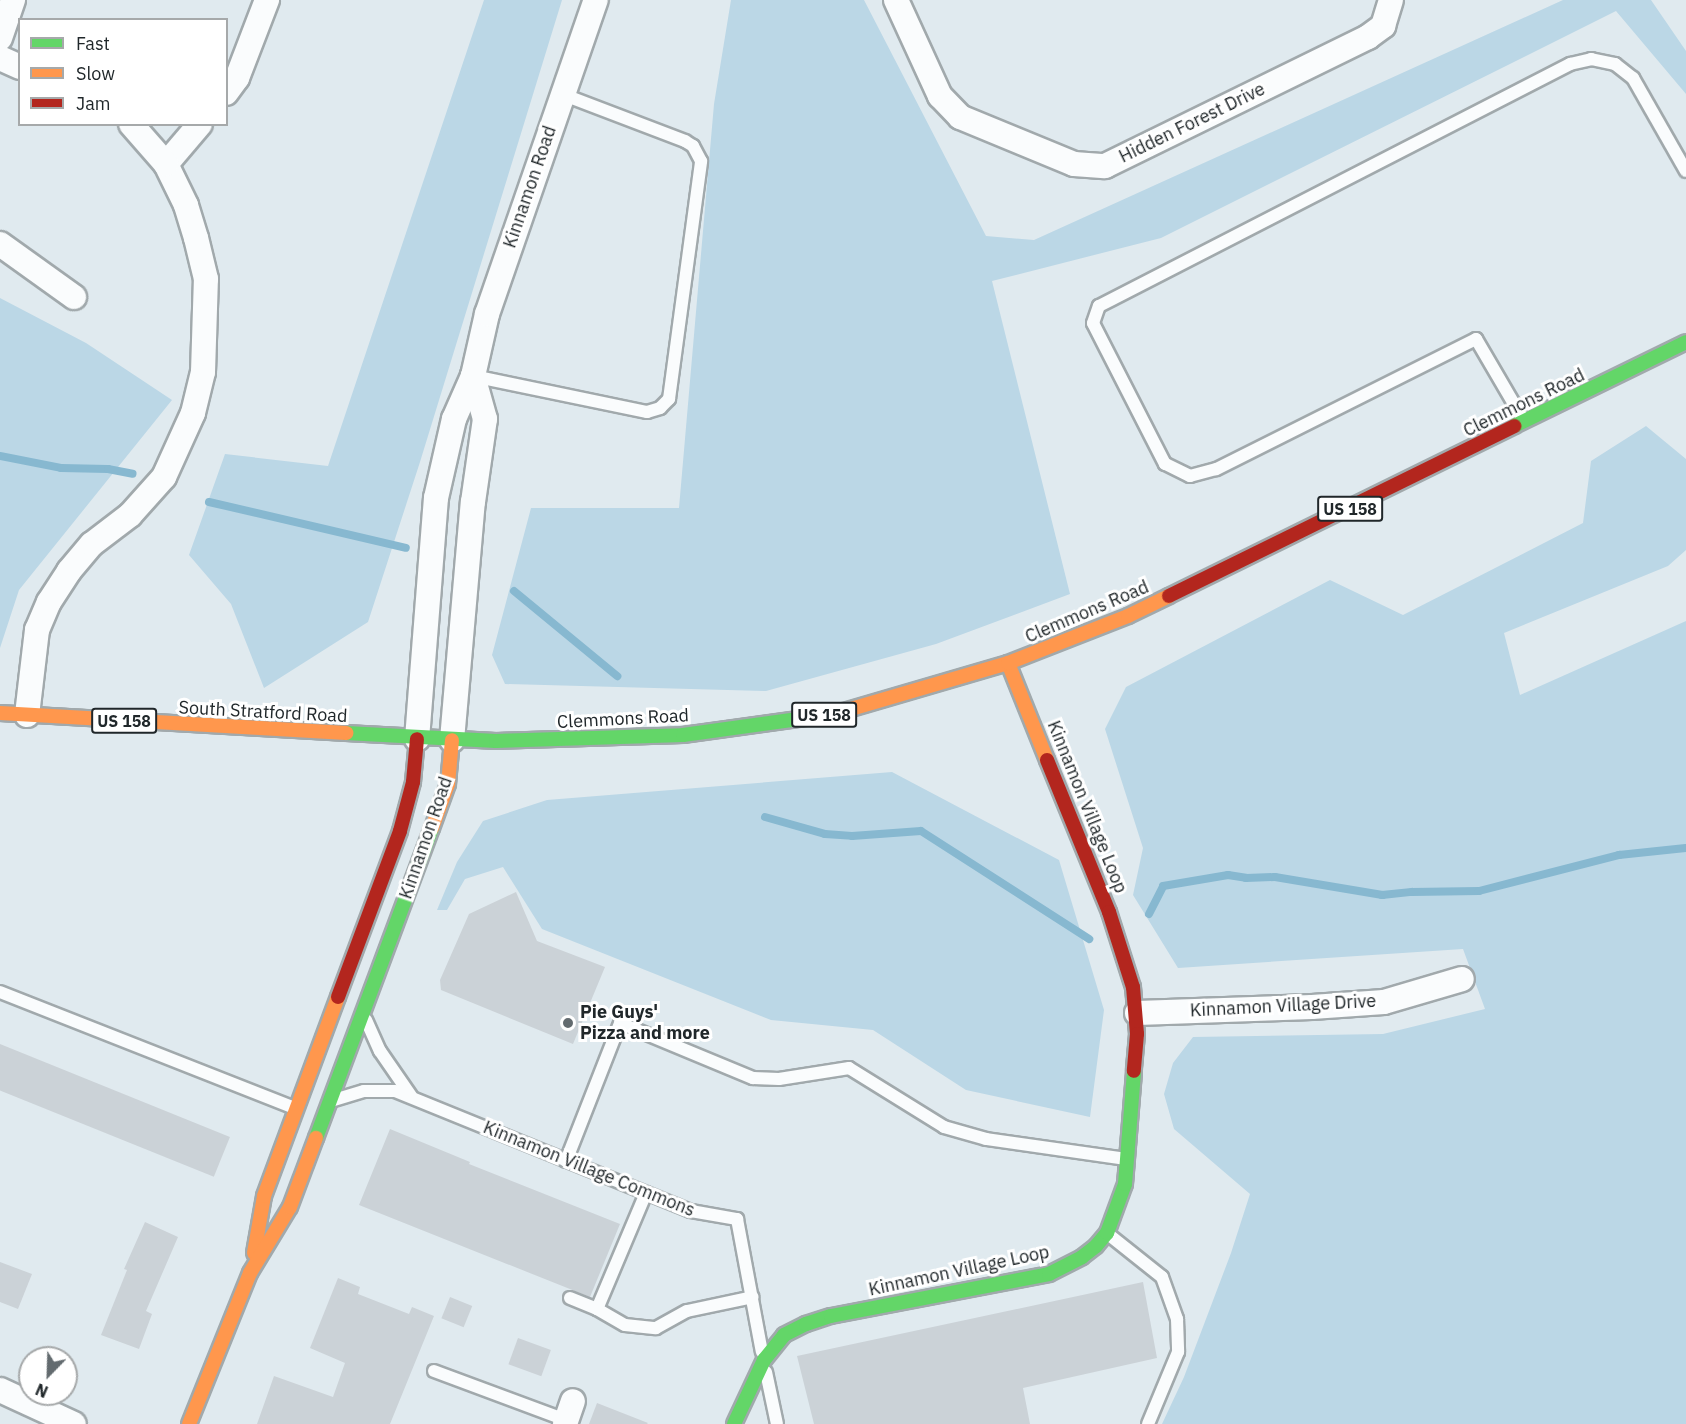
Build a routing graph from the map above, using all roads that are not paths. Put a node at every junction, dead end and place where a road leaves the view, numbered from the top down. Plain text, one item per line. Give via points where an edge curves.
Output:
1 (13, 0) edge
2 (267, 0) edge
3 (596, 0) edge
4 (896, 0) edge
5 (1391, 0) edge
6 (0, 38) edge
7 (0, 58) edge
8 (18, 66) edge
9 (228, 90) edge
10 (562, 94) junction
11 (133, 126) edge
12 (198, 126) edge
13 (166, 164) junction
14 (1686, 171) edge
15 (0, 244) edge
16 (74, 297) dead end
17 (1686, 342) edge
18 (473, 376) junction
19 (1525, 423) junction
20 (436, 498) junction
21 (472, 502) junction
22 (1008, 663) junction
23 (0, 713) edge
24 (27, 715) junction
25 (417, 739) junction
26 (452, 740) junction
27 (1462, 979) dead end
28 (0, 992) edge
29 (1137, 1013) junction
30 (363, 1014) junction
31 (411, 1096) junction
32 (331, 1101) junction
33 (296, 1109) junction
34 (1127, 1159) junction
35 (566, 1161) junction
36 (646, 1193) junction
37 (1107, 1233) junction
38 (250, 1273) junction
39 (753, 1297) junction
40 (570, 1298) dead end
41 (597, 1309) junction
42 (764, 1360) junction
43 (434, 1371) dead end
44 (0, 1390) edge
45 (568, 1415) edge
46 (74, 1424) edge
47 (189, 1424) edge
48 (734, 1424) edge
49 (777, 1424) edge
50 (1148, 1424) edge

1 - 6 street
2 - 9 street via 237,78
3 - 10 street, Kinnamon Road
4 - 5 street, Hidden Forest Drive via 940,96 960,117 1074,164 1105,166 1368,37 1383,26
7 - 8 street
10 - 18 street, Kinnamon Road via 487,315
10 - 18 lane via 685,141 693,146 701,161 669,399 660,408 646,412
11 - 13 street
12 - 13 street
13 - 24 street via 186,205 206,279 203,372 196,403 164,477 130,515 92,544 49,602 37,630
14 - 19 lane via 1633,78 1615,64 1591,59 1570,64 1099,306 1093,323 1165,464 1190,476 1216,469 1476,339
15 - 16 street
17 - 19 main road, Clemmons Road / US 158
18 - 20 street, Kinnamon Road via 454,419
18 - 21 street, Kinnamon Road via 485,419
19 - 22 main road, Clemmons Road / US 158 via 1128,616
20 - 21 street
20 - 25 street, Kinnamon Road
21 - 26 street, Kinnamon Road
22 - 26 main road, Clemmons Road / US 158 via 844,711 752,727 634,738
22 - 29 main road, Kinnamon Village Loop via 1117,932 1134,987
23 - 24 main road, South Stratford Road / US 158
24 - 25 main road, South Stratford Road / US 158
25 - 26 main road, South Stratford Road / US 158
25 - 33 main road, Kinnamon Road via 413,782 400,831
26 - 30 main road, Kinnamon Road via 448,784
27 - 29 street, Kinnamon Village Drive via 1384,1002
28 - 33 lane
29 - 34 main road, Kinnamon Village Loop
30 - 31 lane via 381,1051
30 - 32 main road, Kinnamon Road
31 - 32 lane, Kinnamon Village Commons via 379,1089
31 - 35 lane, Kinnamon Village Commons
32 - 38 main road, Kinnamon Road via 290,1207
33 - 38 main road, Kinnamon Road via 264,1196
34 - 35 lane via 986,1139 944,1127 849,1068 779,1079 753,1078 620,1023
34 - 37 main road, Kinnamon Village Loop via 1122,1195
35 - 36 lane, Kinnamon Village Commons
36 - 39 lane, Kinnamon Village Commons via 690,1211 737,1219
36 - 41 lane
37 - 42 main road, Kinnamon Village Loop via 1083,1257 1048,1274 806,1324 784,1335
37 - 50 lane via 1162,1277 1177,1319 1178,1352
38 - 47 main road, Kinnamon Road
39 - 41 lane via 687,1311 656,1328 625,1325
39 - 42 lane, Kinnamon Village Commons
40 - 41 lane
42 - 48 main road, Kinnamon Village Loop
42 - 49 lane, Kinnamon Village Commons
43 - 45 lane
44 - 46 street

